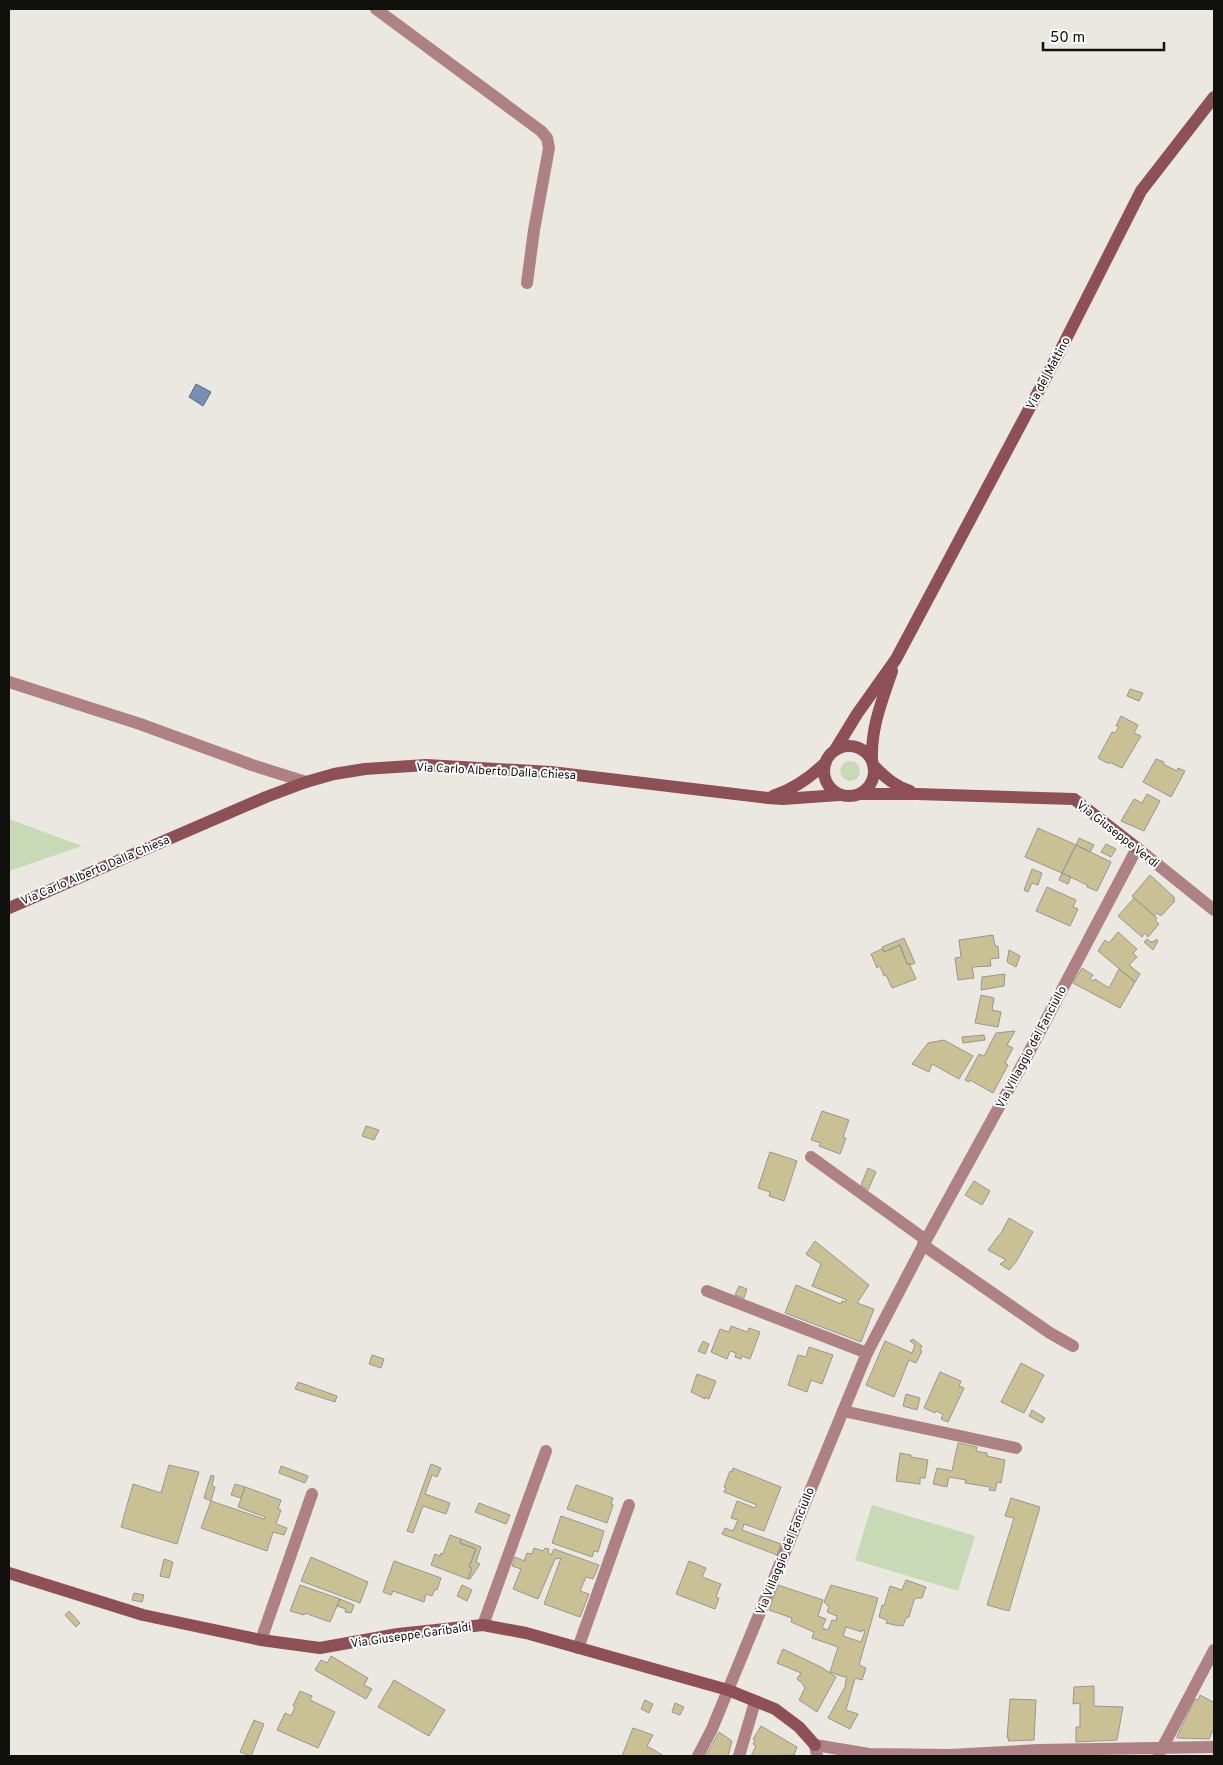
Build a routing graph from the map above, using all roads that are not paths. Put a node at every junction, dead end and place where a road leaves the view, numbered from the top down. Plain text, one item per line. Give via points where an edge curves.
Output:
1 (376, 9) edge
2 (1214, 97) edge
3 (527, 283) dead end
4 (896, 659) junction
5 (9, 682) edge
6 (835, 750) junction
7 (826, 762) junction
8 (873, 763) junction
9 (306, 782) junction
10 (862, 794) junction
11 (917, 794) junction
12 (839, 795) junction
13 (768, 798) junction
14 (1136, 848) junction
15 (9, 908) edge
16 (1214, 910) edge
17 (811, 1157) dead end
18 (924, 1243) junction
19 (707, 1291) dead end
20 (1073, 1346) dead end
21 (867, 1352) junction
22 (843, 1411) junction
23 (1016, 1448) dead end
24 (546, 1451) dead end
25 (312, 1494) dead end
26 (628, 1505) dead end
27 (9, 1574) edge
28 (483, 1625) junction
29 (261, 1640) junction
30 (578, 1648) junction
31 (1214, 1650) edge
32 (728, 1690) junction
33 (755, 1702) junction
34 (1214, 1747) edge
35 (816, 1750) edge
36 (1160, 1752) edge
37 (1013, 1754) edge
38 (698, 1756) edge
39 (739, 1756) edge

1 - 3 street via 547,138 549,148
2 - 4 main road, Via del Mattino via 1141,191
4 - 6 main road, Via del Mattino
4 - 8 main road, Via del Mattino via 873,729
5 - 9 street
6 - 7 main road
6 - 8 main road via 851,746 859,748
7 - 12 main road via 824,770 828,785
7 - 13 main road via 798,785
8 - 10 main road via 873,782
8 - 11 main road, Via Giuseppe Verdi via 897,787
9 - 13 main road, Via Carlo Alberto Dalla Chiesa via 365,769 426,765 551,772
9 - 15 main road, Via Carlo Alberto Dalla Chiesa
10 - 11 main road, Via Giuseppe Verdi
10 - 12 main road
11 - 14 main road, Via Giuseppe Verdi via 1074,799
12 - 13 main road, Via Carlo Alberto Dalla Chiesa
14 - 16 street, Via Giuseppe Verdi
14 - 18 street, Via Villaggio del Fanciullo via 1019,1072
17 - 18 street
18 - 20 street
18 - 21 street, Via Villaggio del Fanciullo
19 - 21 street
21 - 22 street, Via Villaggio del Fanciullo
22 - 23 street
22 - 32 street, Via Villaggio del Fanciullo
24 - 28 street
25 - 29 street
26 - 30 street
27 - 29 main road, Via Giuseppe Garibaldi via 143,1615
28 - 29 main road, Via Giuseppe Garibaldi via 398,1634 320,1648
28 - 30 main road, Via Giuseppe Garibaldi
30 - 32 main road, Via Giuseppe Garibaldi
31 - 36 street
32 - 33 main road, Via Giuseppe Garibaldi
32 - 38 street, Via Villaggio del Fanciullo
33 - 35 main road, Via Giuseppe Garibaldi via 775,1709 799,1727
33 - 39 street
34 - 36 street
35 - 37 street via 869,1754
36 - 37 street

